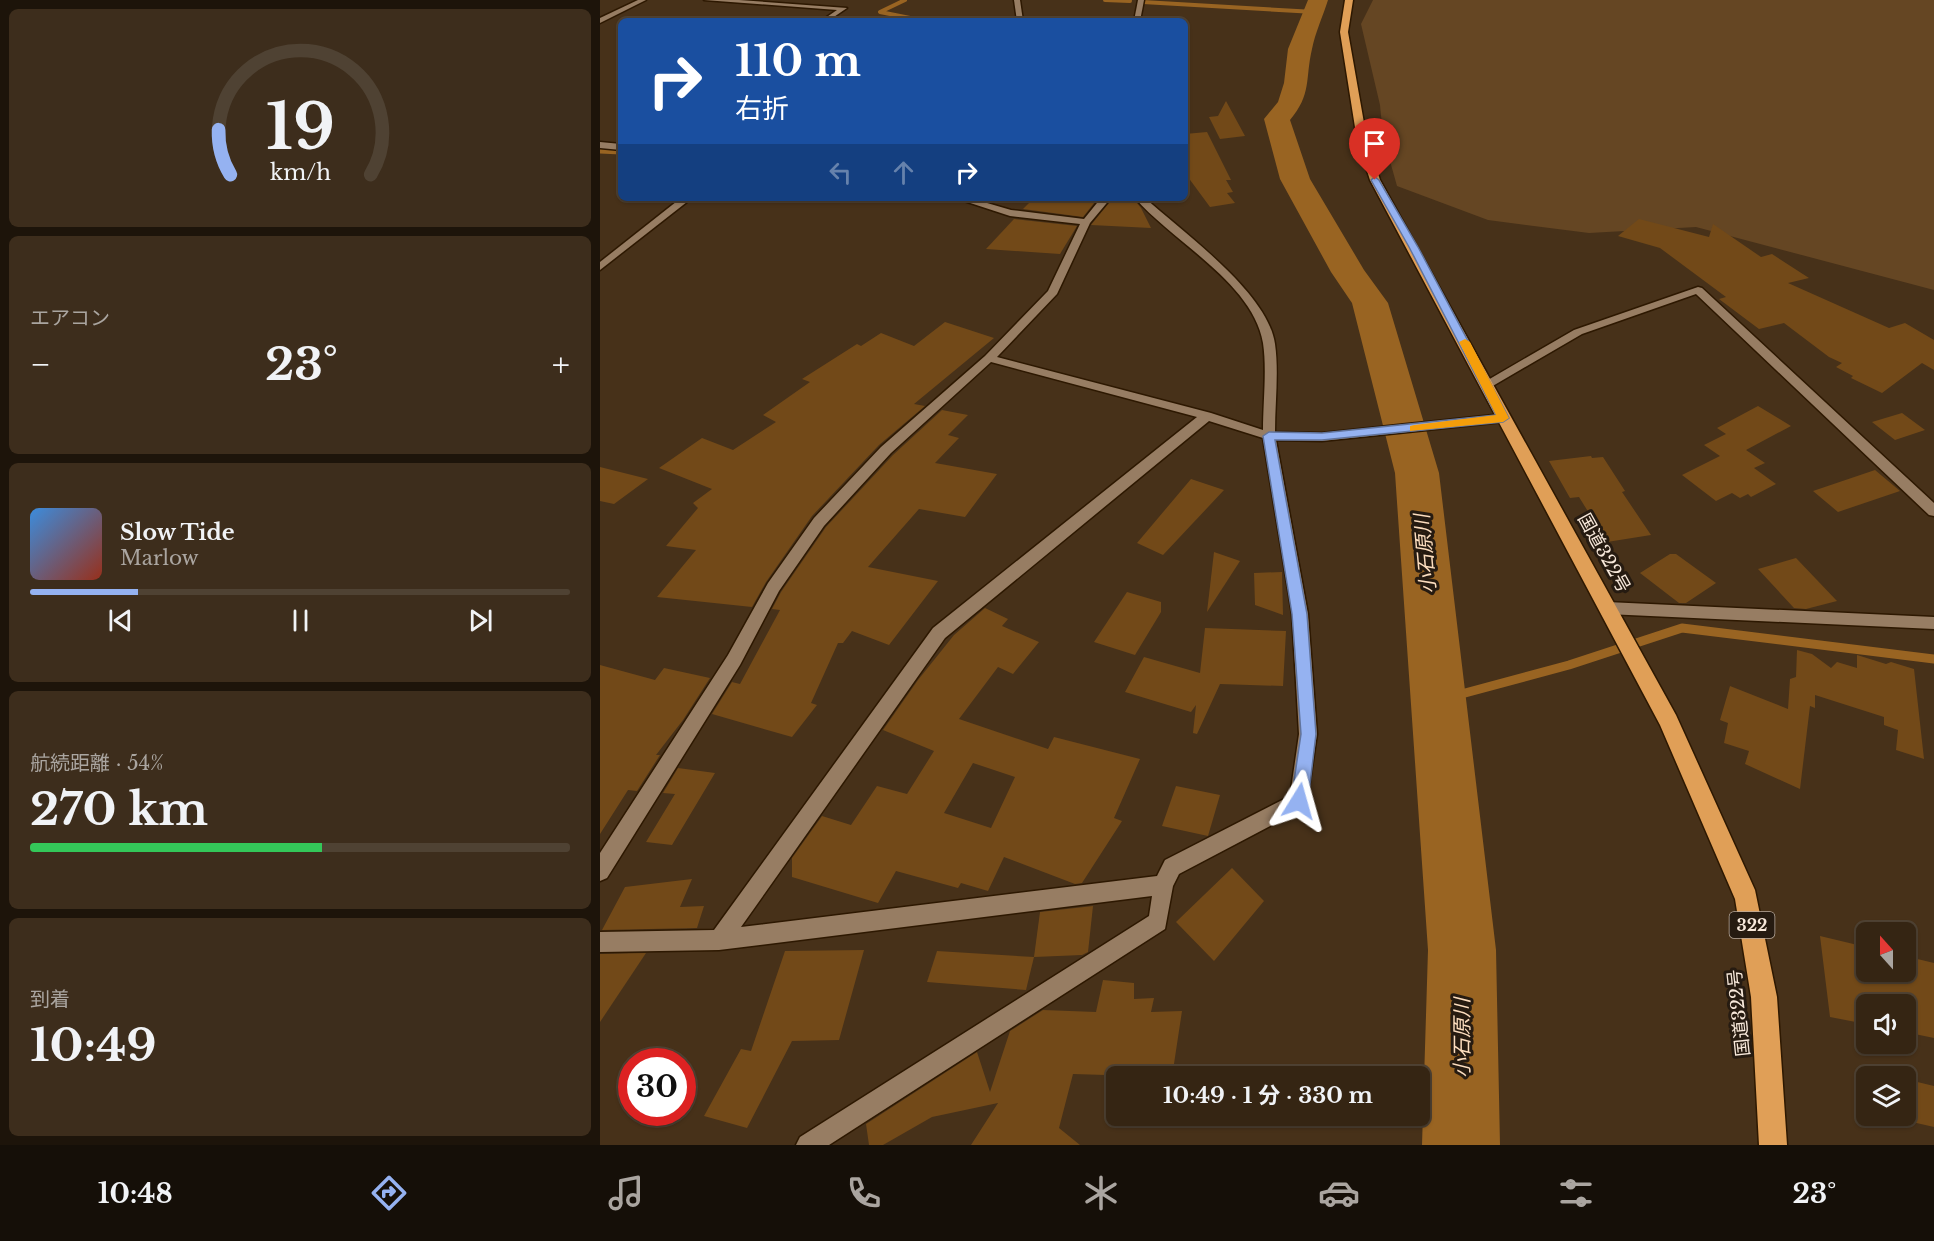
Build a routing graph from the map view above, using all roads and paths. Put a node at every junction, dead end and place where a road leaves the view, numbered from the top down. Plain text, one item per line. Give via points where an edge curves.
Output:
1 (643, 0) edge
2 (707, 0) edge
3 (1017, 0) edge
4 (1141, 0) edge
5 (1349, 0) edge
6 (829, 18) edge
7 (1020, 18) edge
8 (1138, 18) edge
9 (600, 21) edge
10 (600, 145) edge
11 (618, 147) edge
12 (683, 201) edge
13 (970, 201) edge
14 (1104, 201) edge
15 (1143, 201) edge
16 (1086, 222) junction
17 (600, 267) edge
18 (989, 358) junction
19 (1487, 384) junction
20 (1207, 416) junction
21 (1503, 418) junction
22 (1269, 436) junction
23 (1934, 511) edge
24 (1607, 608) junction
25 (1934, 623) edge
26 (600, 871) edge
27 (1163, 885) junction
28 (720, 940) junction
29 (600, 942) edge
30 (808, 1145) edge
31 (1773, 1145) edge

1 - 9 street
2 - 6 street via 844,8
3 - 7 street
4 - 8 street
5 - 19 highway, 国道322号 / 322 via 1344,32 1362,141 1375,180
10 - 11 street
12 - 17 street
13 - 16 street via 1010,213
14 - 16 street
15 - 22 street via 1242,290 1262,318 1269,344
16 - 18 street via 1053,292
18 - 20 street
18 - 26 street via 886,450 819,522 773,587 734,660
19 - 21 highway, 国道322号 / 322
19 - 23 street via 1578,332 1698,290
20 - 22 street
20 - 28 street via 939,633
21 - 22 street via 1322,436
21 - 24 highway, 国道322号 / 322
22 - 27 street via 1300,614 1308,734 1299,801 1172,867
24 - 25 street
24 - 31 highway, 国道322号 / 322 via 1669,721 1747,898 1764,996
27 - 28 street
27 - 30 street via 1158,922
28 - 29 street

